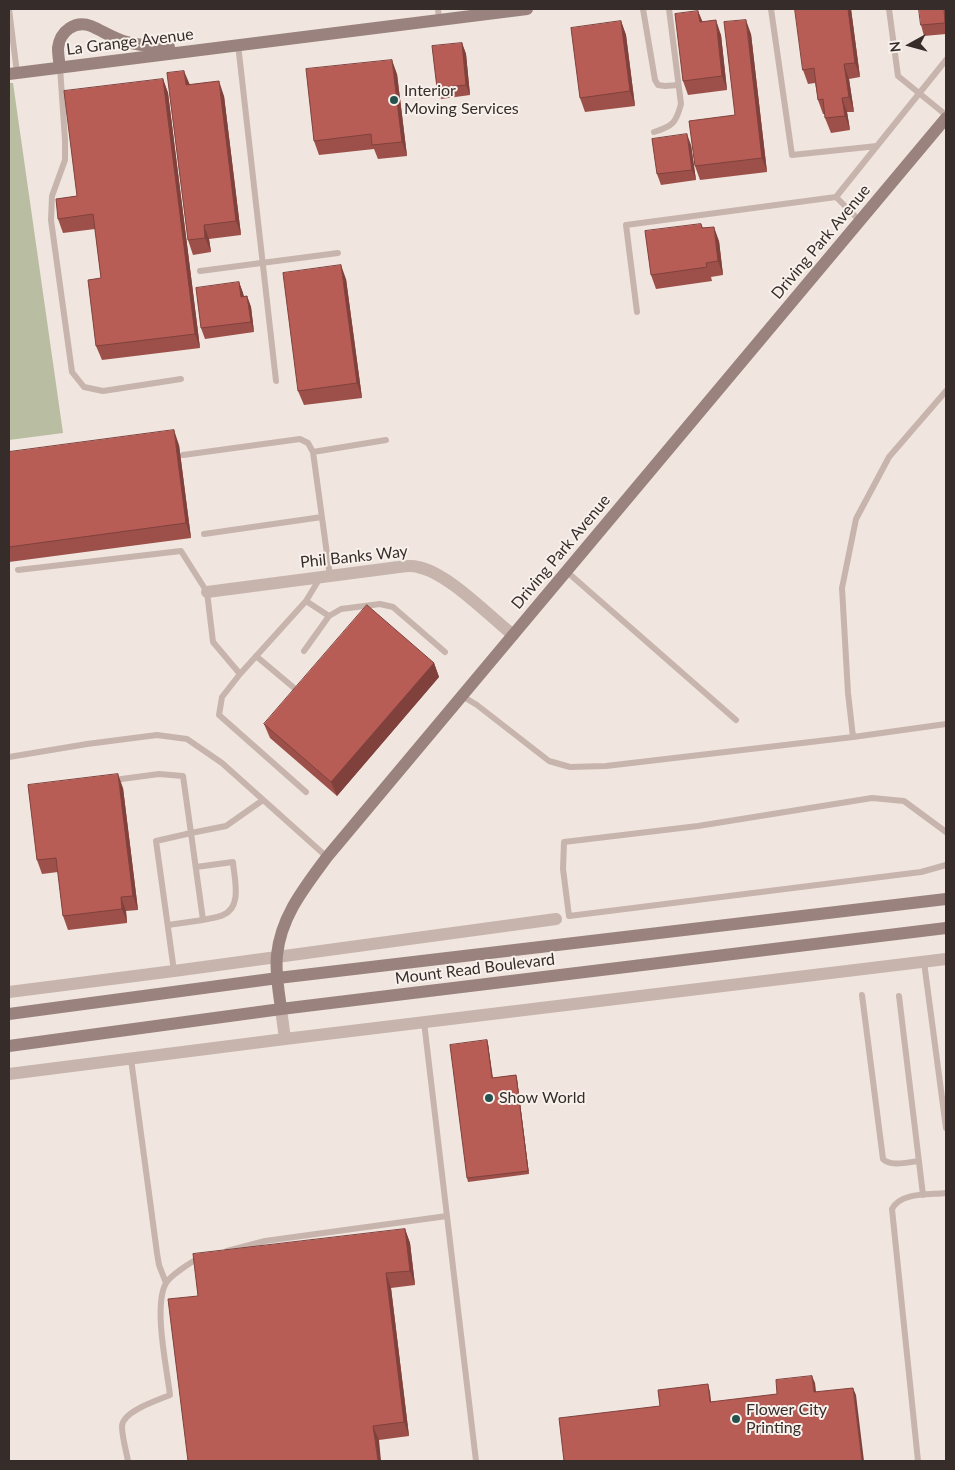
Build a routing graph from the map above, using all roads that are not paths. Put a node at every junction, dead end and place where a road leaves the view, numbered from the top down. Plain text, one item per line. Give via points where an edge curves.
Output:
1 (9, 9) edge
2 (527, 9) edge
3 (643, 9) edge
4 (669, 9) edge
5 (771, 9) edge
6 (890, 9) edge
7 (438, 14) edge
8 (238, 44) junction
9 (204, 48) junction
10 (946, 60) edge
11 (60, 67) junction
12 (13, 73) edge
13 (678, 85) junction
14 (920, 92) junction
15 (946, 116) edge
16 (654, 132) dead end
17 (877, 146) junction
18 (836, 197) junction
19 (860, 221) junction
20 (338, 254) dead end
21 (264, 264) junction
22 (200, 271) dead end
23 (637, 312) dead end
24 (181, 379) dead end
25 (276, 381) dead end
26 (946, 391) edge
27 (386, 440) dead end
28 (313, 452) junction
29 (183, 455) dead end
30 (322, 517) junction
31 (204, 534) dead end
32 (18, 570) dead end
33 (566, 571) junction
34 (325, 576) junction
35 (207, 592) junction
36 (306, 601) junction
37 (329, 616) junction
38 (513, 635) junction
39 (304, 651) dead end
40 (445, 652) dead end
41 (256, 656) junction
42 (240, 674) junction
43 (293, 687) edge
44 (462, 696) junction
45 (736, 720) dead end
46 (946, 724) edge
47 (853, 737) junction
48 (9, 757) edge
49 (111, 781) edge
50 (306, 792) dead end
51 (263, 800) junction
52 (946, 832) edge
53 (191, 834) junction
54 (327, 857) junction
55 (946, 865) edge
56 (196, 867) junction
57 (946, 898) edge
58 (569, 916) junction
59 (556, 919) joint
60 (203, 920) junction
61 (168, 925) junction
62 (946, 928) edge
63 (277, 956) junction
64 (946, 959) edge
65 (924, 962) junction
66 (174, 972) junction
67 (278, 978) junction
68 (9, 992) edge
69 (862, 995) dead end
70 (898, 996) dead end
71 (281, 1009) junction
72 (9, 1014) edge
73 (424, 1022) junction
74 (286, 1039) junction
75 (9, 1046) edge
76 (131, 1059) junction
77 (9, 1074) edge
78 (946, 1128) edge
79 (919, 1161) junction
80 (946, 1193) edge
81 (923, 1195) junction
82 (447, 1216) junction
83 (166, 1283) junction
84 (128, 1461) edge
85 (476, 1461) edge
86 (918, 1461) edge

1 - 12 lane
2 - 7 main road, La Grange Avenue
3 - 13 lane via 655,80 658,85
4 - 13 lane
5 - 17 lane via 792,155
6 - 14 lane via 898,76
7 - 8 main road, La Grange Avenue
8 - 9 main road, La Grange Avenue
8 - 21 lane
9 - 11 main road, La Grange Avenue
9 - 11 main road, La Grange Avenue via 127,43 79,24 62,34 58,47
10 - 14 lane
11 - 12 main road, La Grange Avenue
11 - 24 lane via 64,160 52,196 51,220 72,372 84,387 103,391
13 - 16 lane via 681,104 678,116 670,127
14 - 15 lane
14 - 17 lane
15 - 19 main road, Driving Park Avenue
17 - 18 lane
18 - 19 lane
18 - 23 lane via 626,225
19 - 33 main road, Driving Park Avenue
20 - 21 lane
21 - 22 lane
21 - 25 lane
26 - 47 lane via 889,457 856,519 842,588
27 - 28 lane
28 - 29 lane via 308,442 300,439
28 - 30 lane
30 - 31 lane
30 - 34 lane
32 - 35 lane via 181,551
33 - 38 main road, Driving Park Avenue
33 - 45 lane
34 - 35 street, Phil Banks Way
34 - 36 lane
34 - 38 street, Phil Banks Way via 408,566 432,571 449,581
35 - 42 lane via 213,642
36 - 37 lane
36 - 41 lane
37 - 39 lane
37 - 40 lane via 341,609 380,604 393,607
38 - 44 main road, Driving Park Avenue
41 - 42 lane
41 - 43 lane
42 - 50 lane via 222,697 218,714
44 - 47 lane via 549,761 570,767 606,766
44 - 54 main road, Driving Park Avenue
46 - 47 lane
48 - 51 lane via 157,736 187,739 222,763
49 - 53 lane via 159,774 184,776
51 - 53 lane via 226,826
51 - 54 lane
52 - 58 lane via 904,801 872,798 698,826 564,842 563,869
53 - 56 lane
53 - 61 lane via 156,841
54 - 63 main road, Driving Park Avenue via 289,913
55 - 58 lane via 921,872
56 - 60 lane
56 - 60 lane via 233,862 236,901 224,915
57 - 67 main road, Mount Read Boulevard
58 - 59 lane
59 - 63 street
60 - 61 lane
61 - 66 lane
62 - 71 main road, Mount Read Boulevard
63 - 66 street
63 - 67 main road, Driving Park Avenue
64 - 65 street
65 - 73 street
65 - 78 lane
66 - 68 street
67 - 71 main road, Driving Park Avenue
67 - 72 main road, Mount Read Boulevard
69 - 79 lane via 883,1159 890,1163
70 - 79 lane
71 - 74 street, Driving Park Avenue
71 - 75 main road, Mount Read Boulevard
73 - 74 street
73 - 82 lane
74 - 76 street
76 - 77 street
76 - 83 lane via 157,1253
79 - 81 lane
80 - 81 lane
81 - 86 lane via 906,1197 895,1202 892,1209
82 - 83 lane via 265,1241 196,1260
82 - 85 lane
83 - 84 lane via 160,1314 170,1395 126,1416 122,1425

